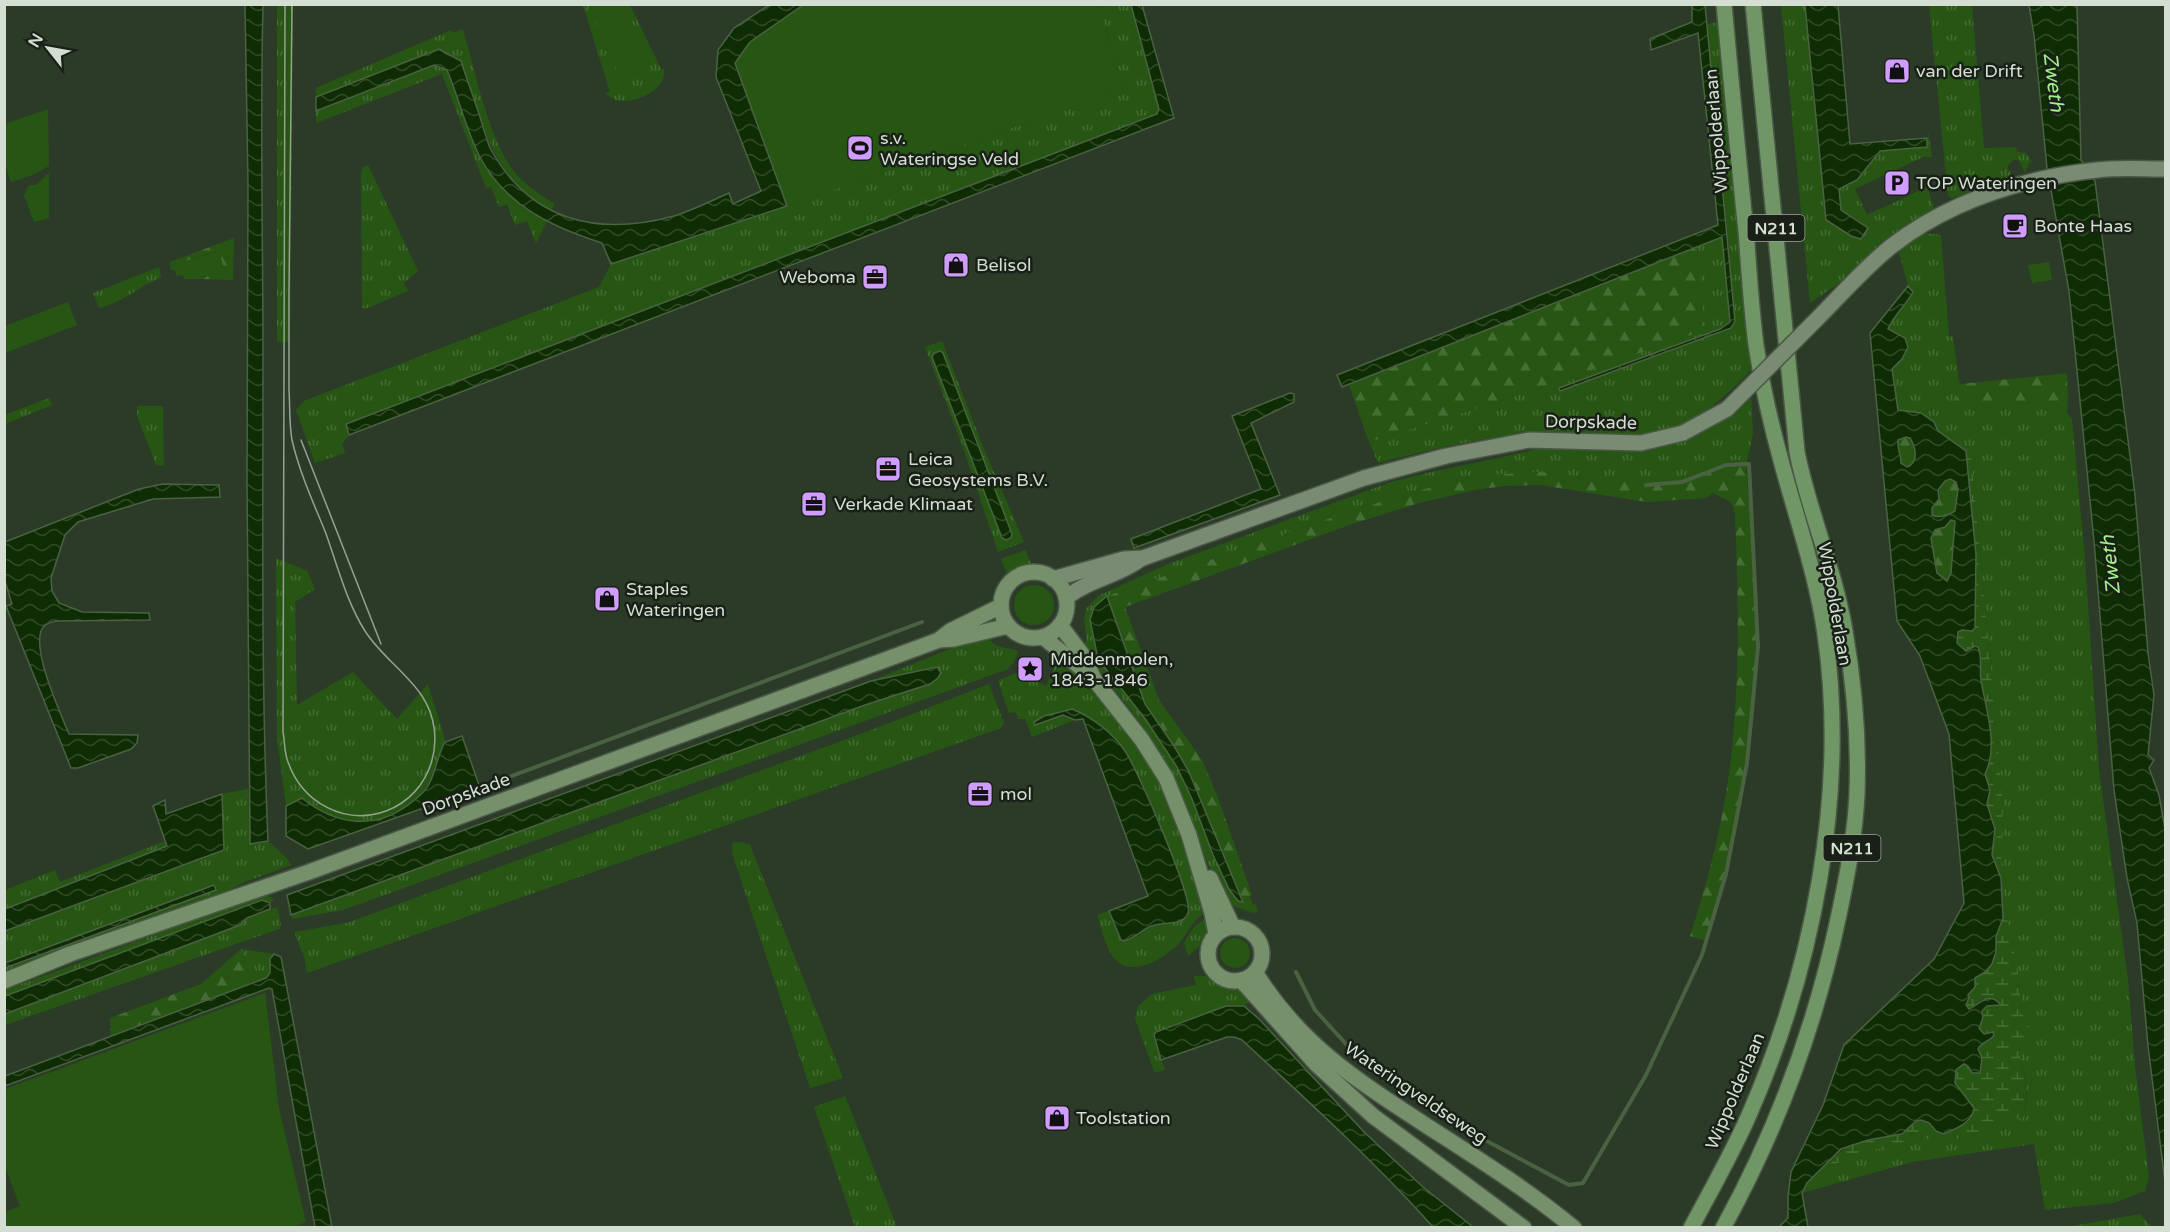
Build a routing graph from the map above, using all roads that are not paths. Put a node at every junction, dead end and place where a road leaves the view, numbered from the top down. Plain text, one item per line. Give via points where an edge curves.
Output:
1 (1724, 4) edge
2 (1753, 4) edge
3 (2166, 169) edge
4 (1143, 558) junction
5 (1053, 579) junction
6 (1066, 598) junction
7 (1001, 606) junction
8 (1060, 625) junction
9 (1008, 626) junction
10 (1043, 637) junction
11 (939, 640) junction
12 (1094, 679) junction
13 (1189, 835) junction
14 (1233, 927) junction
15 (1216, 934) junction
16 (1255, 972) junction
17 (1241, 980) junction
18 (4, 981) edge
19 (1524, 1227) edge
20 (1574, 1227) edge
21 (1691, 1227) edge
22 (1724, 1227) edge

1 - 21 main road, Wippolderlaan / N211 via 1756,345 1823,624 1832,748 1826,837 1818,885 1783,1025 1732,1152
2 - 22 main road, Wippolderlaan / N211 via 1797,452 1831,566 1846,633 1855,720 1857,793 1843,897 1808,1034 1758,1162
3 - 4 street, Dorpskade, bridge via 2103,169 2011,185 1943,213 1892,246 1727,409 1683,433 1641,443 1529,440 1445,456 1364,478
4 - 5 street, Dorpskade via 1124,559
4 - 6 street, Dorpskade via 1129,568 1088,583
5 - 6 main road
5 - 7 main road via 1041,573 1016,577 1002,595
6 - 8 main road
7 - 9 main road
7 - 11 main road, Dorpskade
8 - 10 main road
8 - 12 main road via 1084,657
9 - 10 main road via 1028,638
9 - 11 main road, Dorpskade
10 - 12 main road
11 - 18 main road, Dorpskade
12 - 13 main road via 1166,778
13 - 14 main road
13 - 15 main road
14 - 15 main road
14 - 16 main road via 1251,932 1260,943 1262,960
15 - 17 main road via 1208,952 1211,966 1224,978
16 - 17 main road
16 - 20 main road, Wateringveldseweg via 1266,991 1312,1044 1354,1078
17 - 19 main road, Wateringveldseweg via 1316,1064 1373,1116

